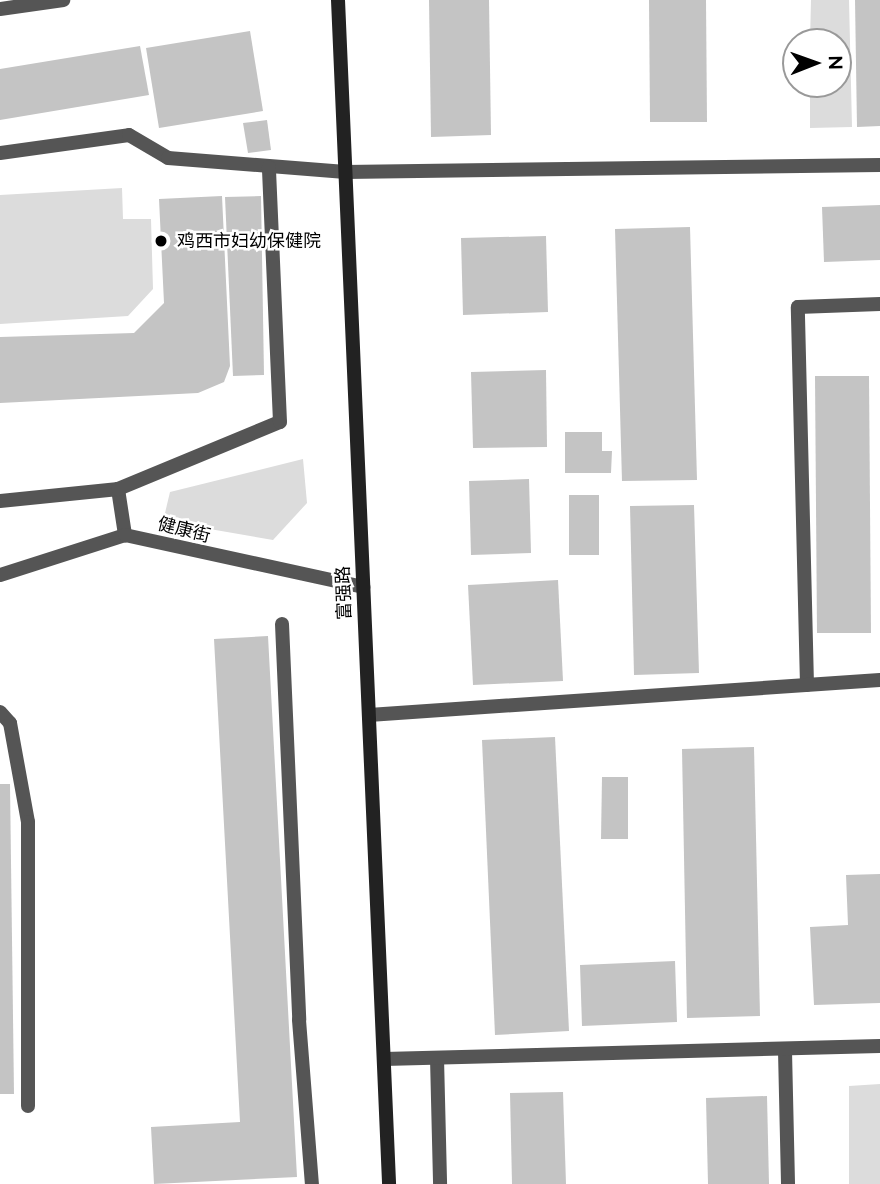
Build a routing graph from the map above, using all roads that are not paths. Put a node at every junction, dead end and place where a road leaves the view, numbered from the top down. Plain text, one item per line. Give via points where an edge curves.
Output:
1 (63, 0) edge
2 (338, 0) edge
3 (0, 9) edge
4 (0, 153) edge
5 (880, 165) edge
6 (269, 167) junction
7 (345, 172) junction
8 (880, 304) edge
9 (118, 488) junction
10 (0, 500) edge
11 (125, 535) junction
12 (0, 575) edge
13 (363, 587) junction
14 (282, 624) dead end
15 (880, 680) edge
16 (807, 685) junction
17 (0, 712) edge
18 (369, 715) junction
19 (880, 1046) edge
20 (785, 1051) junction
21 (438, 1058) junction
22 (384, 1059) junction
23 (28, 1106) dead end
24 (312, 1184) edge
25 (389, 1184) edge
26 (440, 1184) edge
27 (788, 1184) edge

1 - 3 street
2 - 7 street, 富强路
4 - 6 street via 129,135 168,158
5 - 7 street
6 - 7 street
6 - 9 street via 280,422
7 - 13 street, 富强路
8 - 16 street via 797,307
9 - 10 street
9 - 11 street
11 - 12 street
11 - 13 street, 健康街
13 - 18 street, 富强路
14 - 24 street via 299,1020
15 - 16 street
16 - 18 street
17 - 23 street via 10,723 28,822
18 - 22 street, 富强路
19 - 20 street
20 - 21 street
20 - 27 street
21 - 22 street
21 - 26 street
22 - 25 street, 富强路

